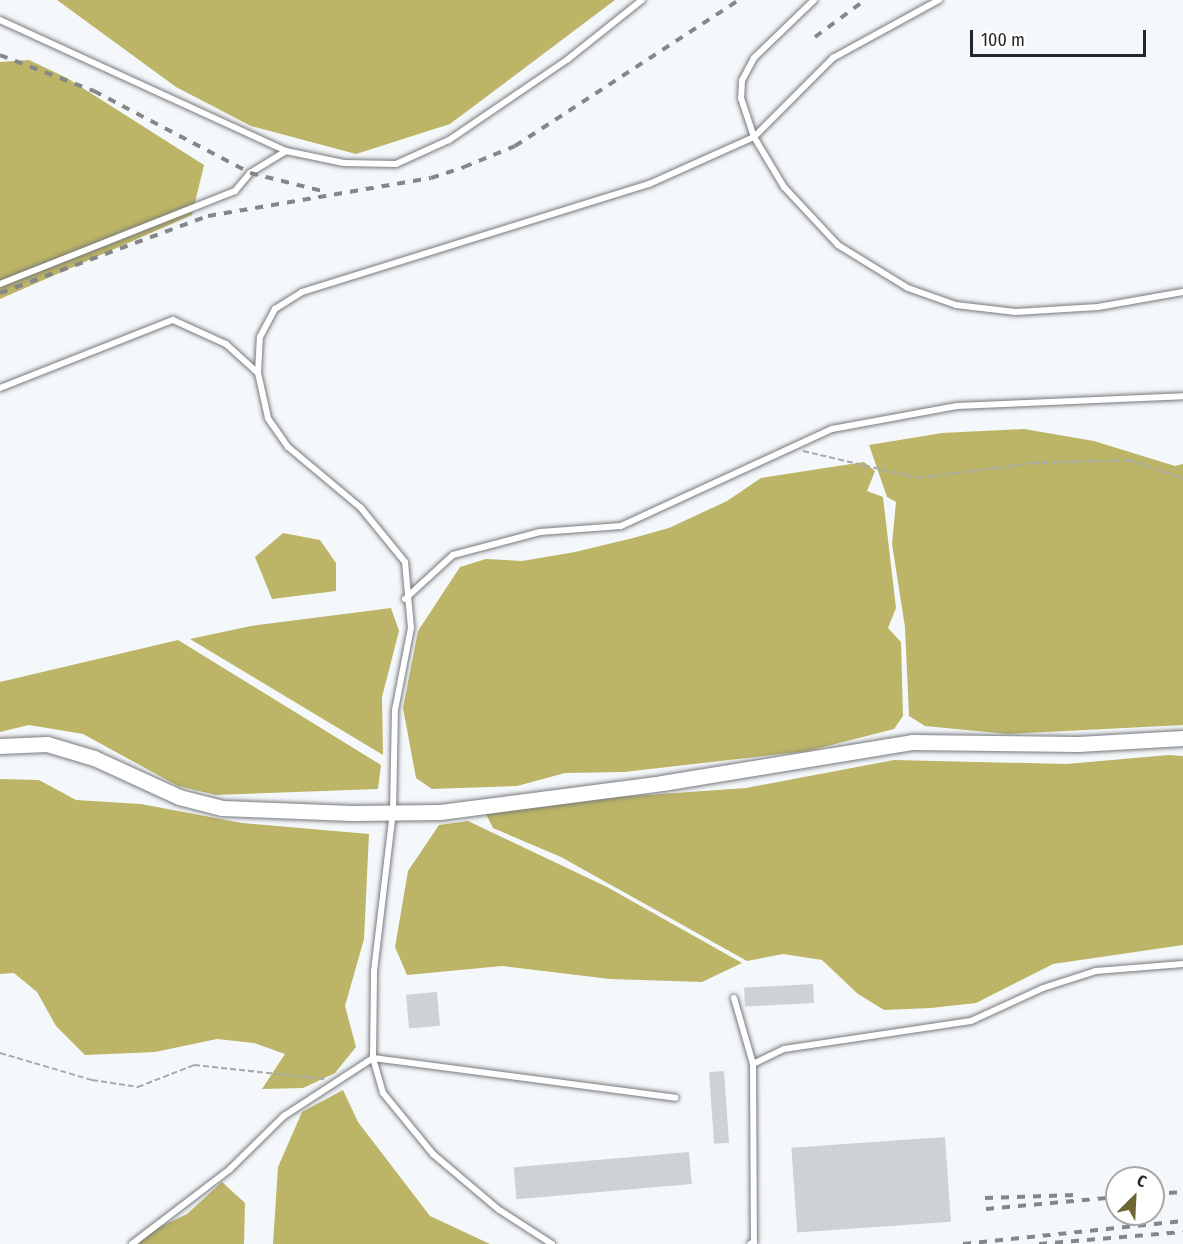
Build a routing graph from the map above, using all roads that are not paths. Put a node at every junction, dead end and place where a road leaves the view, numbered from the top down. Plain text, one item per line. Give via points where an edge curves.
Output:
1 (642, 0) edge
2 (814, 0) edge
3 (939, 0) edge
4 (0, 20) edge
5 (754, 137) junction
6 (286, 151) junction
7 (0, 284) edge
8 (1183, 292) edge
9 (258, 373) junction
10 (0, 388) edge
11 (1183, 396) edge
12 (405, 599) junction
13 (1183, 738) edge
14 (0, 746) edge
15 (393, 812) junction
16 (1183, 964) edge
17 (734, 998) dead end
18 (373, 1058) junction
19 (753, 1064) junction
20 (675, 1098) dead end
21 (132, 1244) edge
22 (552, 1244) edge
23 (750, 1244) edge

1 - 6 lane via 568,59 449,140 396,164 344,163
2 - 5 lane via 754,58 742,81 741,98
3 - 5 lane via 833,58
4 - 6 lane
5 - 8 lane via 784,187 838,245 908,288 956,305 1016,312 1098,308
5 - 9 lane via 649,184 302,292 275,309 260,337
6 - 7 lane via 250,173 235,191
9 - 10 lane via 226,344 173,320
9 - 12 lane via 268,417 288,447 361,508 405,562
11 - 12 lane via 957,406 832,429 621,526 540,532 453,555
12 - 15 lane via 411,628 395,710
13 - 15 street via 1078,744 912,742 662,783 440,812
14 - 15 street via 47,744 94,758 179,797 222,808
15 - 18 lane via 374,970
16 - 19 lane via 1096,971 1043,988 971,1021 784,1049
17 - 19 lane
18 - 20 lane
18 - 21 lane via 284,1116 230,1169
18 - 22 lane via 383,1093 434,1154 498,1209
19 - 23 lane via 754,1242

